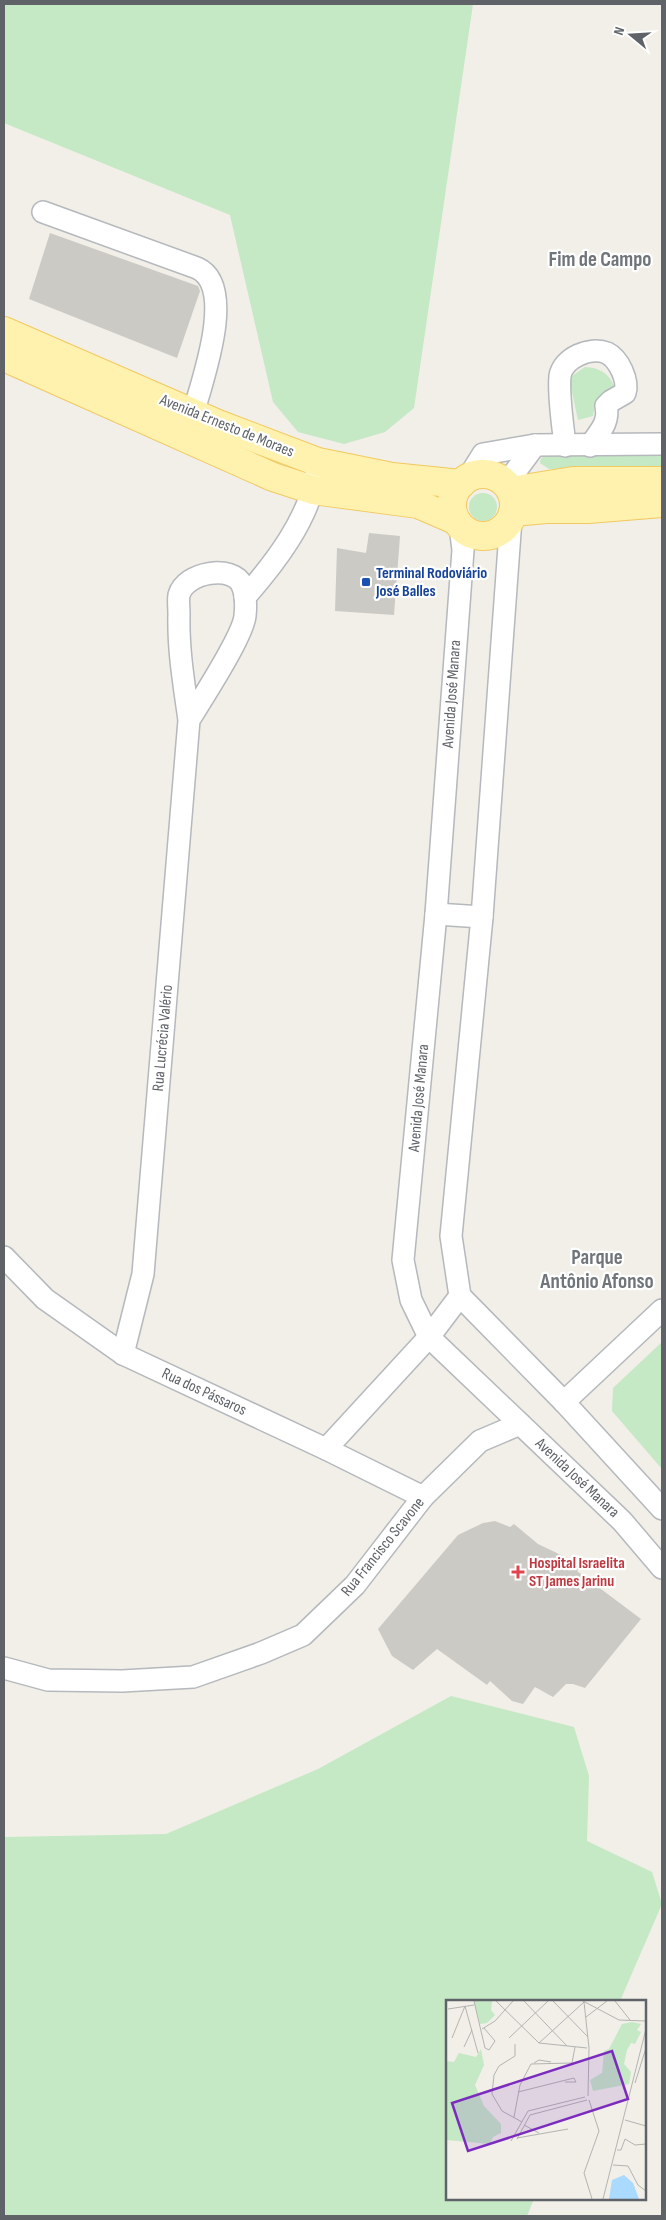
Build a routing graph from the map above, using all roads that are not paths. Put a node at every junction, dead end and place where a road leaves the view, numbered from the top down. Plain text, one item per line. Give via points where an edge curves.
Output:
1 (42, 212) dead end
2 (4, 331) edge
3 (4, 357) edge
4 (193, 414) junction
5 (662, 444) edge
6 (535, 445) junction
7 (565, 446) junction
8 (590, 446) junction
9 (318, 462) junction
10 (662, 480) edge
11 (464, 481) junction
12 (313, 490) junction
13 (510, 502) junction
14 (662, 503) edge
15 (458, 523) junction
16 (245, 597) junction
17 (190, 720) junction
18 (436, 914) junction
19 (482, 917) junction
20 (4, 1257) edge
21 (460, 1296) junction
22 (662, 1310) edge
23 (428, 1337) junction
24 (123, 1354) junction
25 (564, 1402) junction
26 (520, 1424) junction
27 (326, 1449) junction
28 (423, 1497) junction
29 (662, 1509) edge
30 (662, 1568) edge
31 (4, 1668) edge

1 - 4 street via 198,268 209,275 215,290 217,311
2 - 4 main road, Avenida Ernesto de Moraes
3 - 12 main road, Avenida Ernesto de Moraes via 273,477
4 - 9 main road, Avenida Ernesto de Moraes
5 - 8 street
6 - 7 street
6 - 11 street via 483,454
6 - 13 street
7 - 8 street
7 - 8 street via 560,377 565,364 590,351 611,356 627,387 625,393 606,406 606,424
9 - 11 main road, Avenida Ernesto de Moraes via 392,477
9 - 12 street
10 - 13 main road via 573,481
11 - 13 main road via 484,474 500,479
11 - 15 main road via 455,492 453,502
12 - 15 main road, Avenida Ernesto de Moraes via 418,504
12 - 16 street via 304,513 267,572
13 - 14 main road via 546,509 588,510
13 - 15 main road via 499,532 483,536 467,532
13 - 19 street
15 - 18 street, Avenida José Manara via 463,550
16 - 17 street, Rua Lucrécia Valério via 245,618 238,635
16 - 17 street, Rua Lucrécia Valério via 242,584 235,577 214,573 204,573 189,581 179,594 178,641
17 - 24 street, Rua Lucrécia Valério via 144,1274
18 - 19 street
18 - 23 street, Avenida José Manara via 403,1260 411,1300
19 - 21 street via 450,1236
20 - 24 street, Rua dos Pássaros via 45,1299
21 - 23 street
21 - 25 street
22 - 25 street
23 - 26 street, Avenida José Manara
23 - 27 street
24 - 27 street, Rua dos Pássaros
25 - 29 street
26 - 28 street, Rua Francisco Scavone via 480,1441
26 - 30 street, Avenida José Manara via 622,1521
27 - 28 street, Rua dos Pássaros
28 - 31 street, Rua Francisco Scavone via 355,1586 303,1634 261,1653 193,1677 122,1681 48,1680

